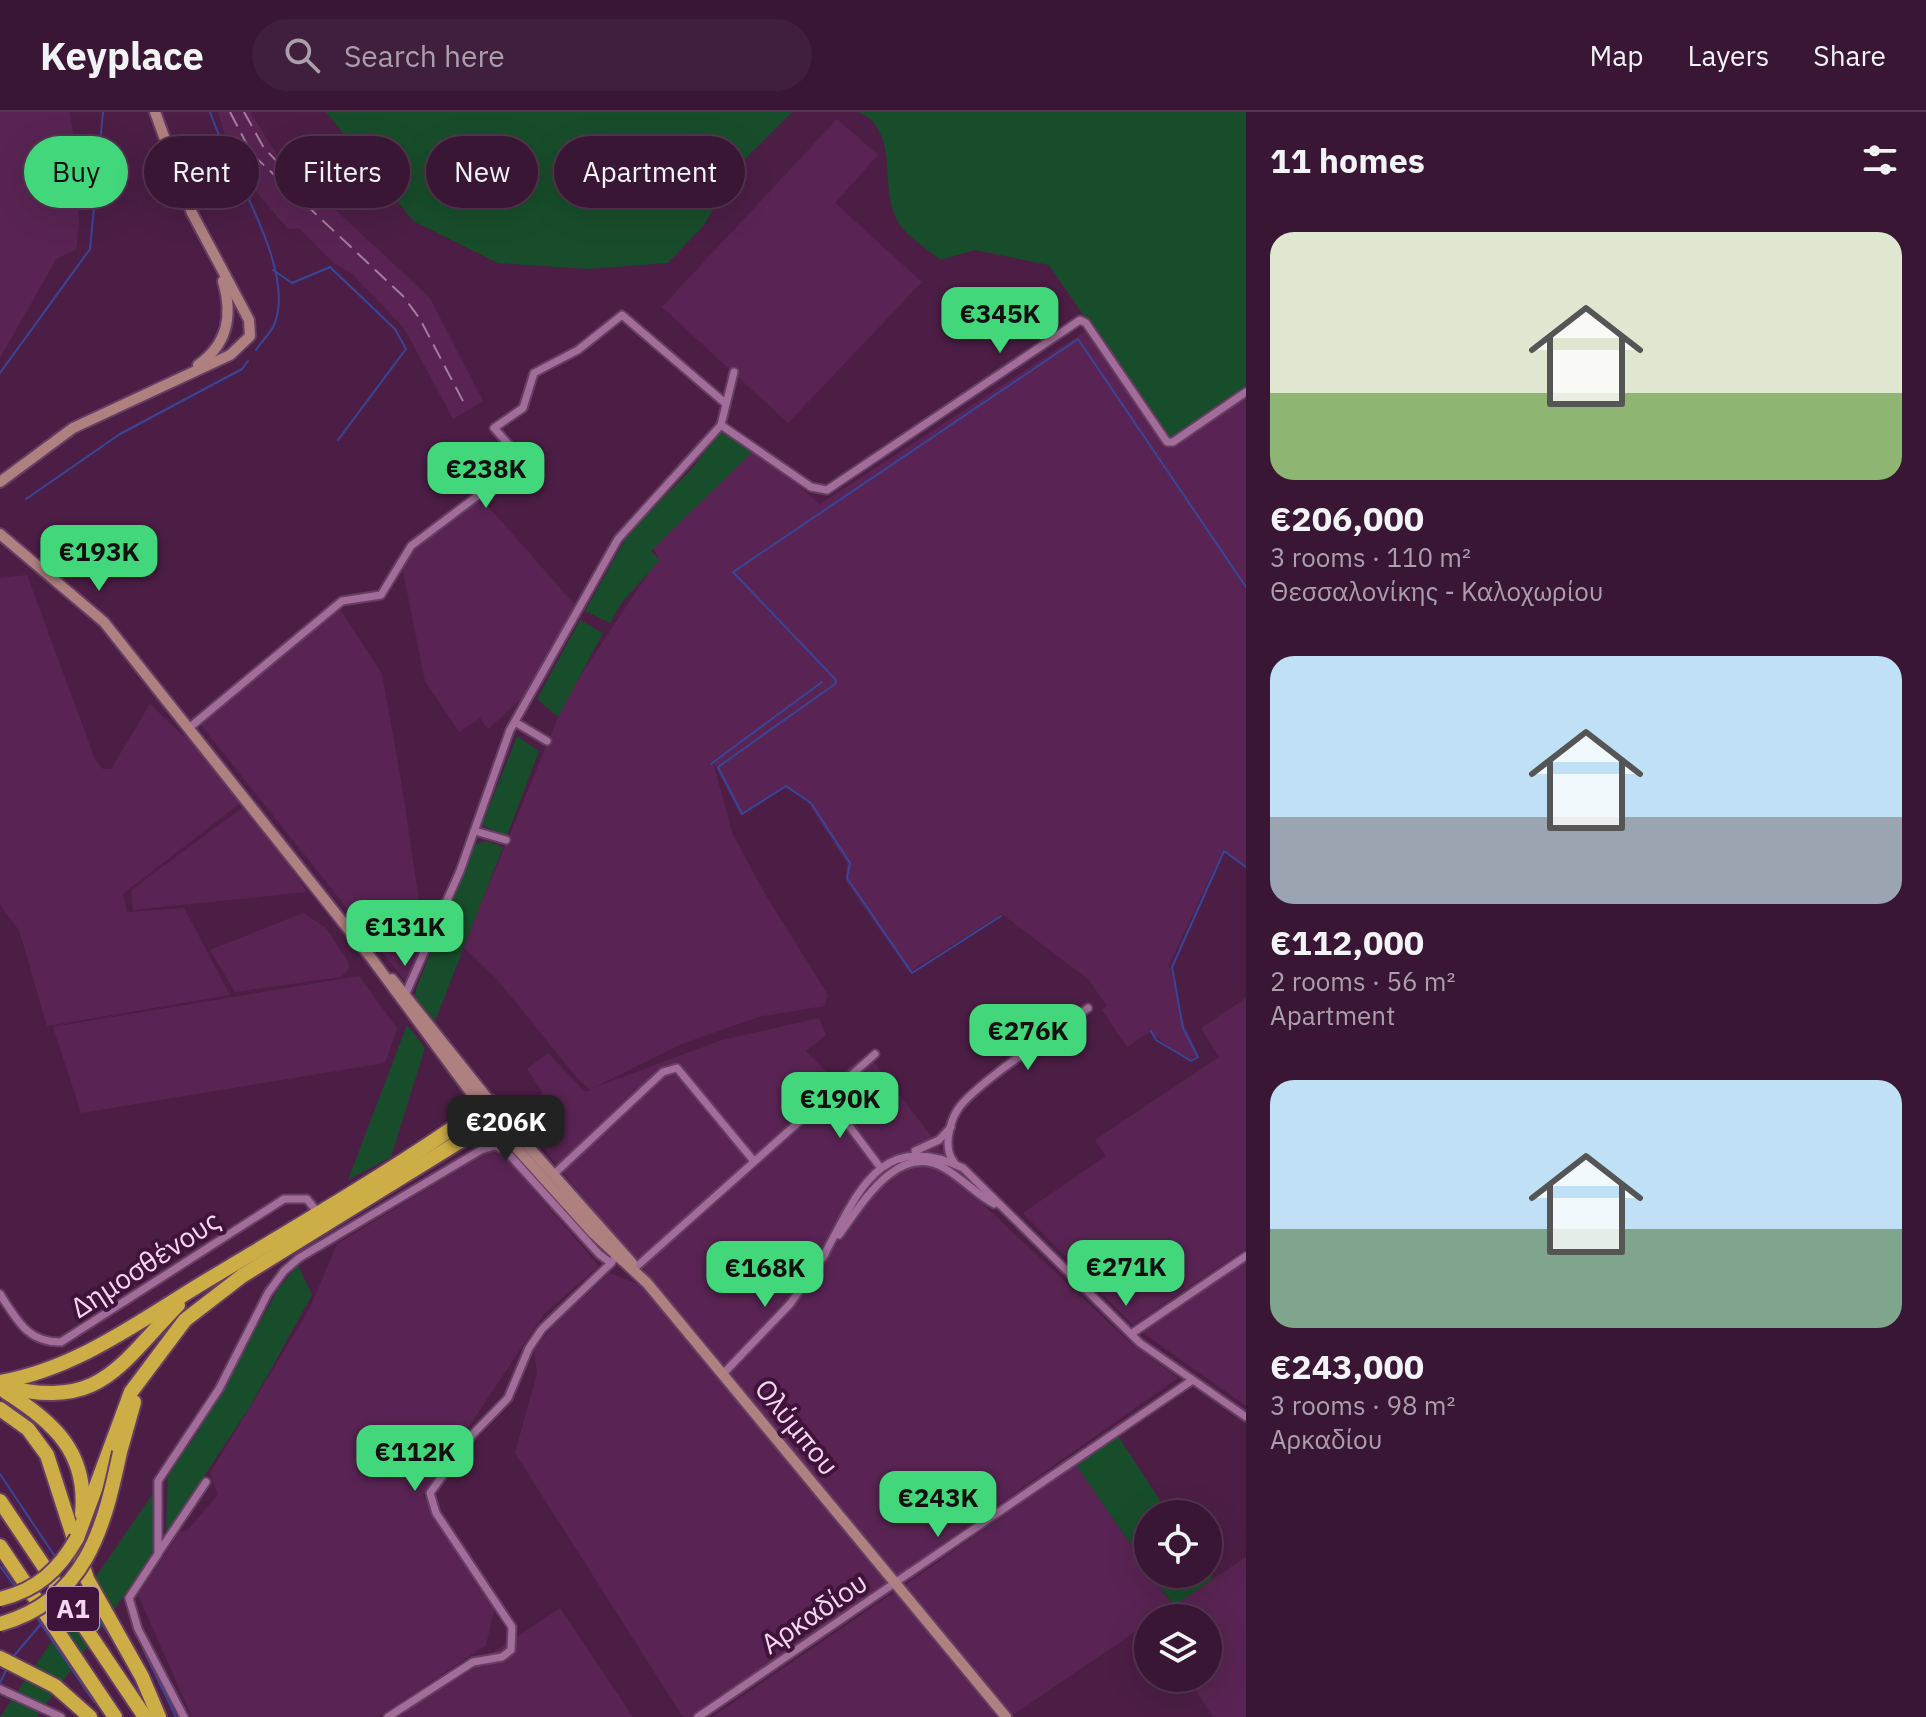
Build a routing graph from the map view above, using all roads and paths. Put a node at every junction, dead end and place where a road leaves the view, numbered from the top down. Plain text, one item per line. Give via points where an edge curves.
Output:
1 (155, 112) edge
2 (216, 260) junction
3 (734, 372) dead end
4 (182, 378) junction
5 (1246, 392) edge
6 (725, 403) junction
7 (721, 425) junction
8 (0, 482) edge
9 (0, 534) edge
10 (515, 722) junction
11 (189, 728) junction
12 (547, 741) dead end
13 (475, 831) junction
14 (506, 840) dead end
15 (372, 959) junction
16 (409, 996) junction
17 (1088, 1008) dead end
18 (875, 1054) dead end
19 (826, 1095) junction
20 (491, 1110) junction
21 (952, 1125) junction
22 (504, 1134) junction
23 (470, 1135) junction
24 (939, 1140) junction
25 (948, 1142) junction
26 (481, 1150) junction
27 (907, 1154) junction
28 (938, 1157) junction
29 (753, 1160) junction
30 (925, 1164) junction
31 (880, 1167) junction
32 (942, 1167) junction
33 (963, 1168) junction
34 (553, 1175) junction
35 (1000, 1208) junction
36 (319, 1215) junction
37 (1246, 1256) edge
38 (616, 1257) junction
39 (823, 1257) junction
40 (635, 1268) junction
41 (642, 1278) junction
42 (203, 1283) junction
43 (0, 1294) edge
44 (1131, 1334) junction
45 (150, 1363) junction
46 (723, 1374) junction
47 (1191, 1381) junction
48 (0, 1385) edge
49 (0, 1409) edge
50 (1246, 1417) edge
51 (206, 1482) dead end
52 (0, 1501) edge
53 (77, 1538) junction
54 (0, 1546) edge
55 (158, 1554) junction
56 (895, 1584) junction
57 (0, 1599) edge
58 (0, 1624) edge
59 (4, 1659) edge
60 (0, 1689) edge
61 (61, 1717) edge
62 (90, 1717) edge
63 (115, 1717) edge
64 (145, 1717) edge
65 (159, 1717) edge
66 (184, 1717) edge
67 (388, 1717) edge
68 (698, 1717) edge
69 (1006, 1717) edge

1 - 2 main road via 177,178
2 - 4 main road via 226,291 227,326 214,352
2 - 4 main road via 249,320 250,336 238,350
3 - 6 street
4 - 8 main road via 49,444
5 - 7 street via 1167,442 1080,320 827,490 811,487
6 - 7 street
6 - 11 street via 622,315 578,350 534,373 523,408 494,428 517,454 517,466 411,546 381,595 342,601
7 - 10 street via 618,539
9 - 11 main road via 104,622
10 - 12 street
10 - 13 street
11 - 15 main road
13 - 14 street
13 - 16 street
15 - 16 main road
15 - 20 main road
16 - 20 main road
17 - 21 street via 968,1099
18 - 19 street
19 - 29 street
19 - 31 street
20 - 22 main road
20 - 23 highway
20 - 34 main road
20 - 36 highway
21 - 24 street
21 - 25 street
22 - 23 highway via 486,1130
22 - 38 main road
23 - 26 street
23 - 45 highway via 209,1299
24 - 27 street
24 - 28 street
25 - 28 street
25 - 33 street via 949,1155
26 - 38 street via 495,1146 506,1151
26 - 55 street via 299,1258 275,1282 219,1389 158,1481
27 - 28 street
27 - 31 street
28 - 30 street
28 - 32 street
28 - 33 street
29 - 34 street via 677,1068 663,1072
29 - 40 street
30 - 32 street
30 - 39 street via 900,1167 882,1180
31 - 39 street via 865,1183
32 - 35 street
33 - 35 street
34 - 38 main road
35 - 44 street
36 - 42 highway
36 - 43 street, Δημοσθένους via 307,1199 284,1199 61,1342 29,1334
37 - 44 street
38 - 40 main road
38 - 41 main road
38 - 67 street via 542,1329 508,1398 473,1434 430,1493 436,1513 512,1627 511,1650 473,1662
39 - 46 street via 790,1304
40 - 41 main road
41 - 46 main road, Ολύμπου
42 - 48 highway via 98,1347
42 - 48 highway via 124,1364 95,1384 52,1395
44 - 47 street
45 - 53 highway via 122,1409
45 - 58 highway, bridge via 130,1413 104,1526 74,1577 40,1607
46 - 56 main road, Ολύμπου
47 - 50 street
47 - 56 street, Αρκαδίου
48 - 53 highway via 50,1422 72,1449 82,1484
49 - 65 highway via 35,1437 51,1465 87,1579
51 - 55 street
52 - 64 highway, Α1
53 - 57 highway, bridge via 47,1578
54 - 63 highway, Α1
55 - 66 street via 131,1592 129,1605
56 - 68 street, Αρκαδίου
56 - 69 main road, Ολύμπου
59 - 62 highway via 69,1696
60 - 61 street

